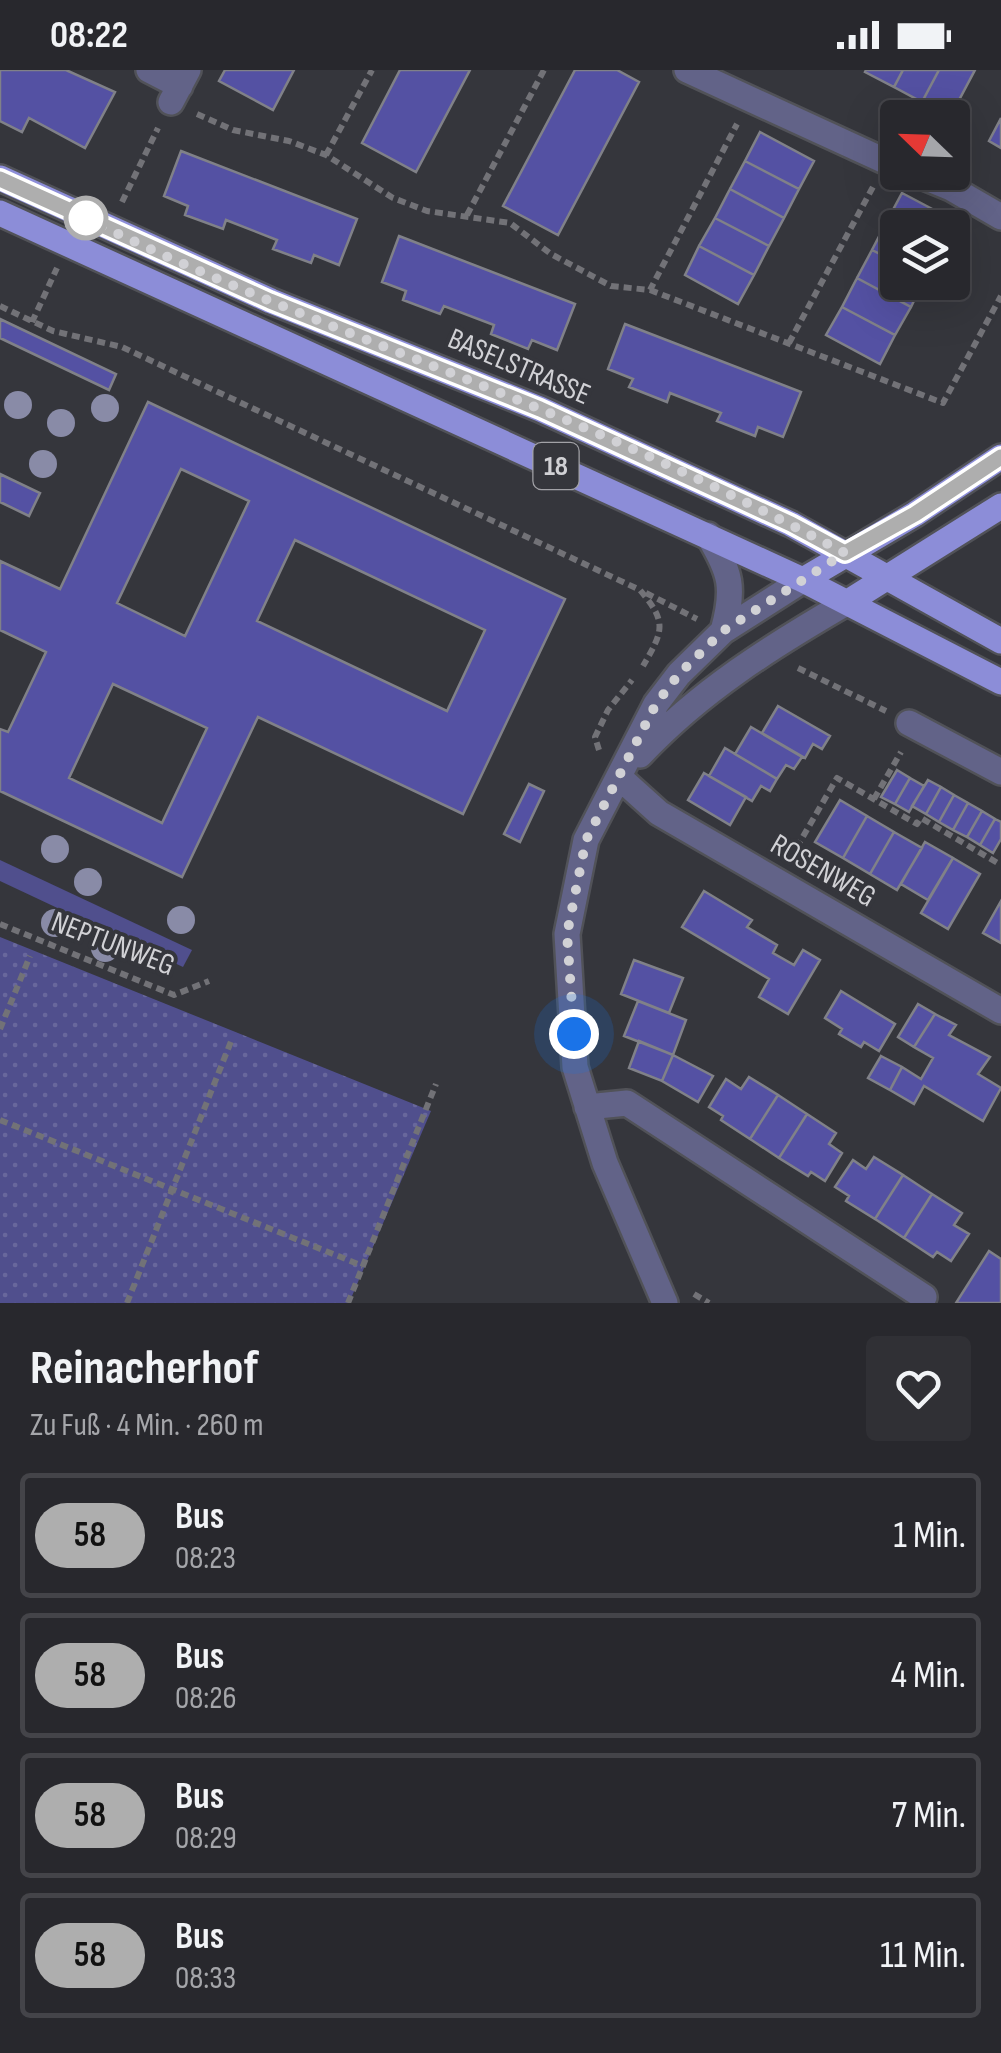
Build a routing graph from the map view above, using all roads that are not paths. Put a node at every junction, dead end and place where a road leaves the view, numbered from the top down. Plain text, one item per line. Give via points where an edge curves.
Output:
1 (148, 70) edge
2 (687, 70) edge
3 (180, 86) edge
4 (880, 159) edge
5 (0, 178) edge
6 (954, 190) edge
7 (0, 213) edge
8 (1001, 218) edge
9 (1001, 457) edge
10 (1001, 506) edge
11 (708, 536) junction
12 (845, 553) junction
13 (887, 577) junction
14 (802, 580) junction
15 (848, 602) junction
16 (723, 631) junction
17 (1001, 641) edge
18 (1001, 682) edge
19 (912, 725) road end
20 (1001, 772) edge
21 (619, 777) junction
22 (1001, 1012) edge
23 (587, 1107) junction
24 (924, 1297) dead end
25 (665, 1303) edge

1 - 3 street
2 - 4 street
5 - 12 main road, BASELSTRASSE / 18 via 270,301 540,409
6 - 8 street
7 - 11 main road, 18
9 - 12 main road
10 - 13 main road
11 - 14 main road, 18
11 - 16 street via 730,581
12 - 13 main road, BASELSTRASSE / 18
12 - 14 main road
13 - 15 main road
13 - 17 main road, BASELSTRASSE / 18
14 - 15 main road, 18
14 - 16 street
15 - 18 main road, 18
15 - 21 street via 704,694
16 - 21 street via 656,704
19 - 20 street
21 - 22 street, ROSENWEG via 659,812
21 - 23 street via 586,840 567,934 576,1067
23 - 24 street via 627,1103
23 - 25 street

